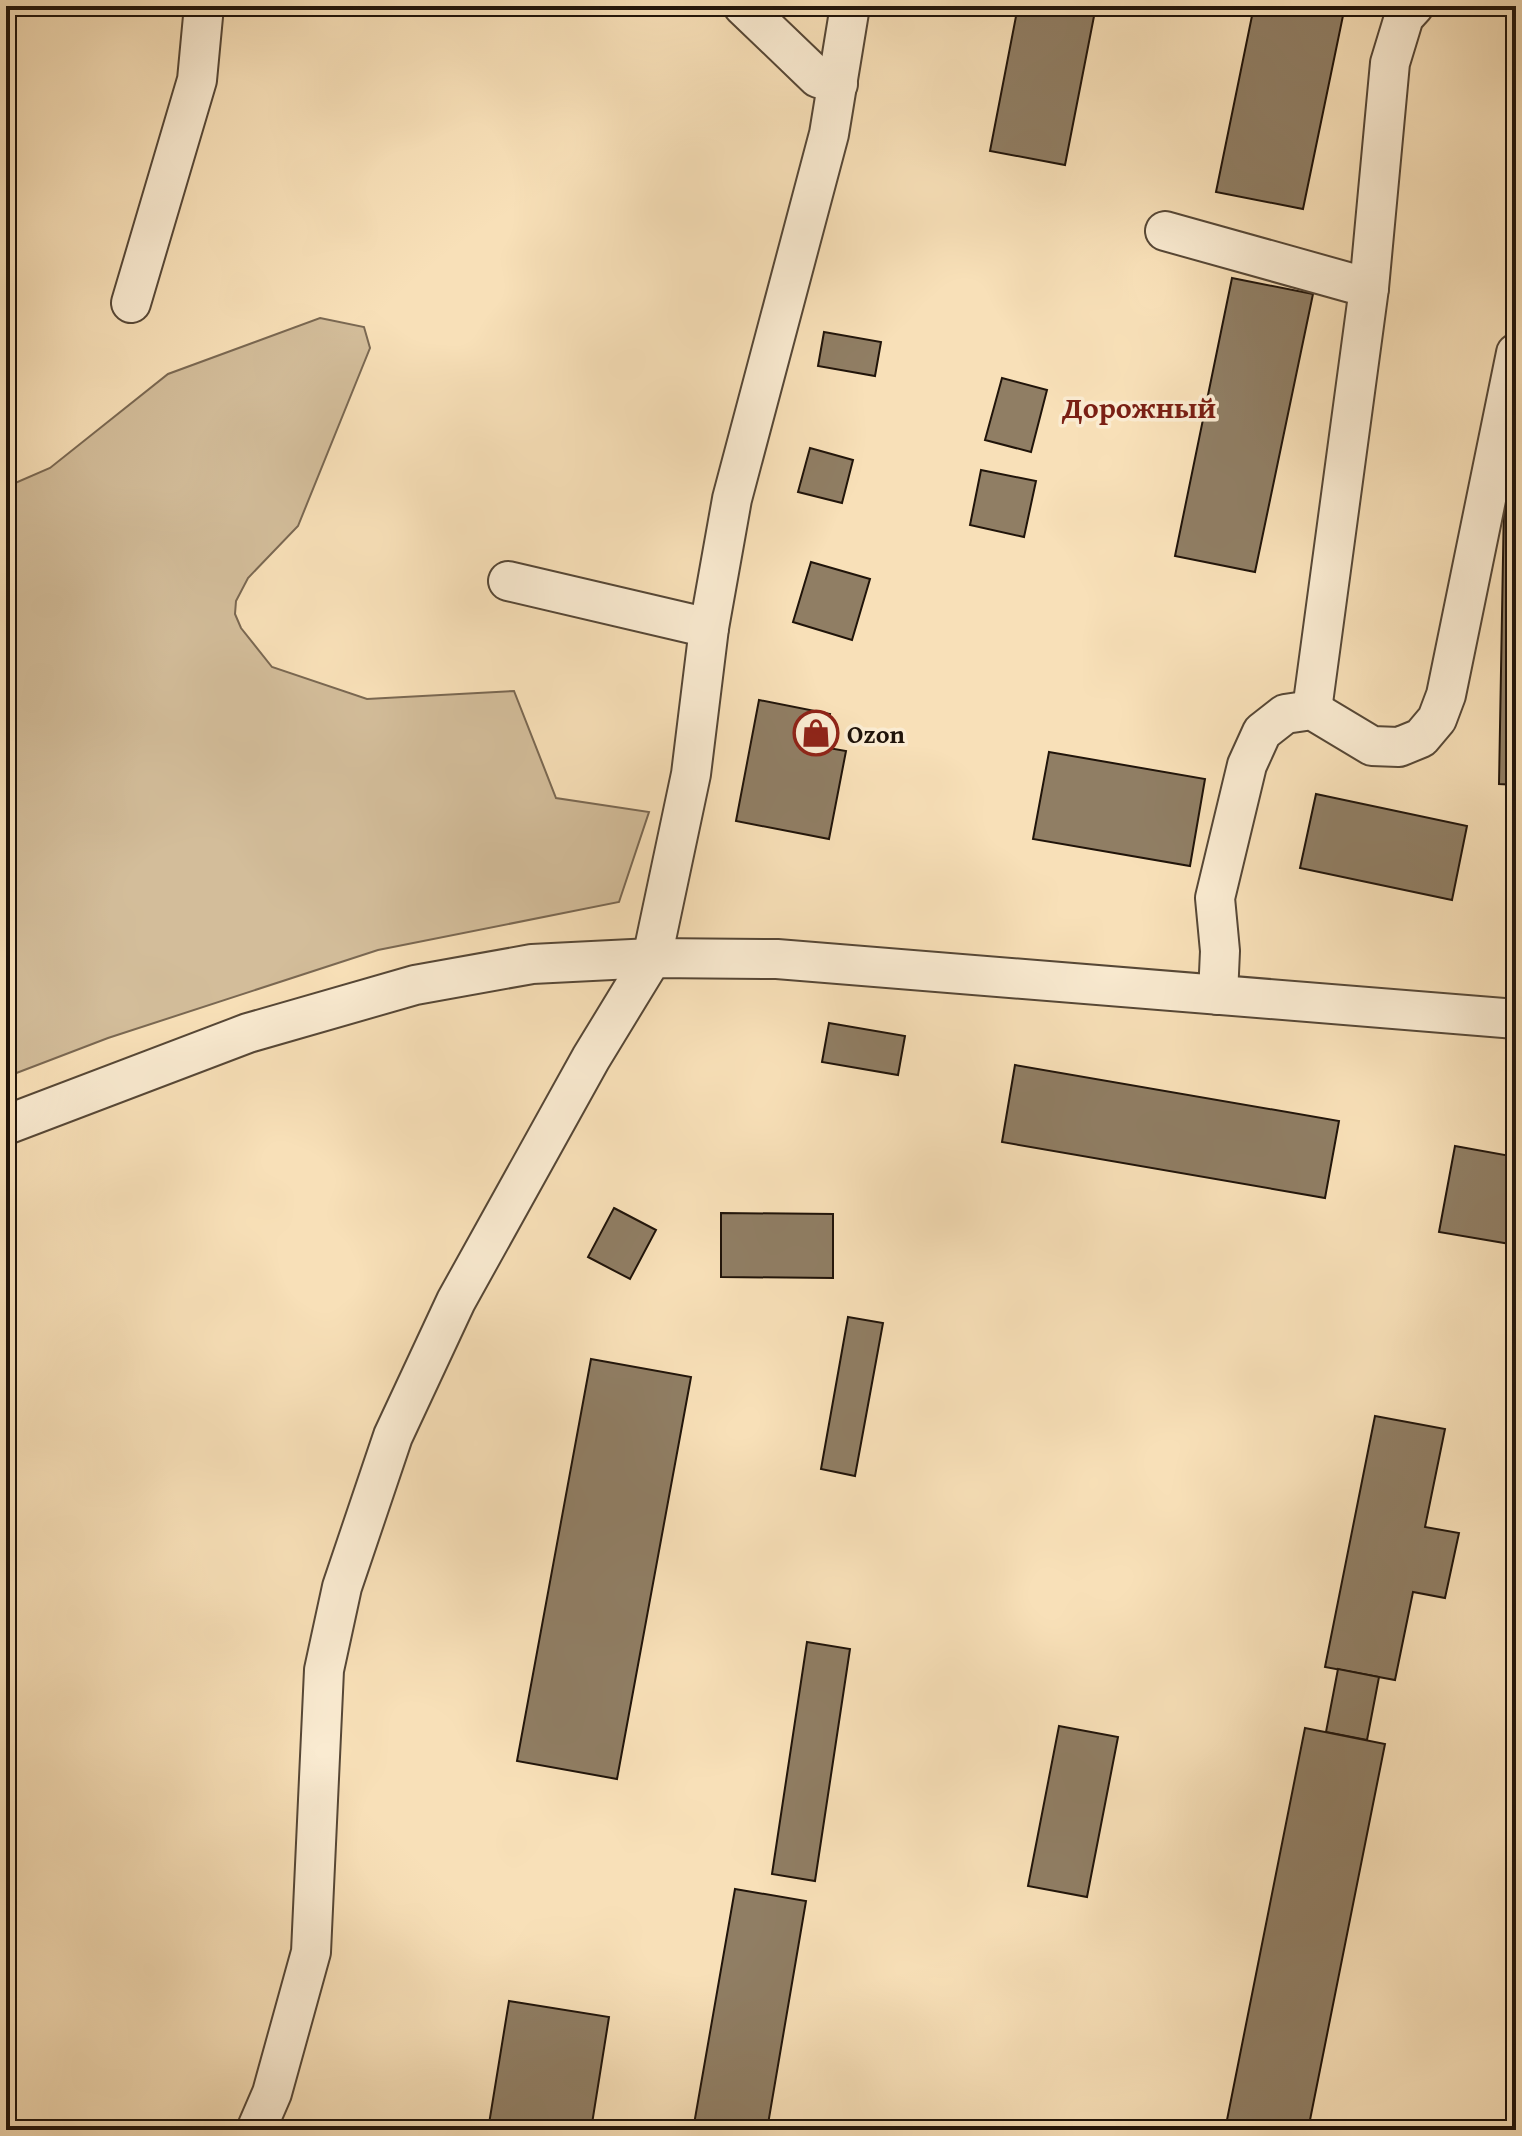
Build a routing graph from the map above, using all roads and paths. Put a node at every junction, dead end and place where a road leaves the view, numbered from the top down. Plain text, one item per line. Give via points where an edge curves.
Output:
1 (204, 6) edge
2 (743, 6) edge
3 (850, 6) edge
4 (1414, 6) edge
5 (838, 84) junction
6 (1165, 231) dead end
7 (1369, 288) junction
8 (131, 303) dead end
9 (1516, 353) edge
10 (508, 581) dead end
11 (709, 628) junction
12 (1312, 710) junction
13 (652, 958) junction
14 (1218, 995) junction
15 (1516, 1019) edge
16 (6, 1125) edge
17 (256, 2130) edge

1 - 8 street via 197,80
2 - 5 street via 818,78
3 - 5 street
4 - 7 street via 1404,17 1390,63
5 - 11 street via 732,499
6 - 7 street
7 - 12 street
9 - 12 street via 1437,719 1421,738 1399,747 1372,746
10 - 11 street
11 - 13 street via 691,774
12 - 14 street via 1285,714 1262,732 1247,765 1215,898
13 - 14 street via 777,959
13 - 16 street via 532,964 415,985 248,1033
13 - 17 street via 456,1301 377,1481 342,1587 324,1670 311,1952 272,2093
14 - 15 street

